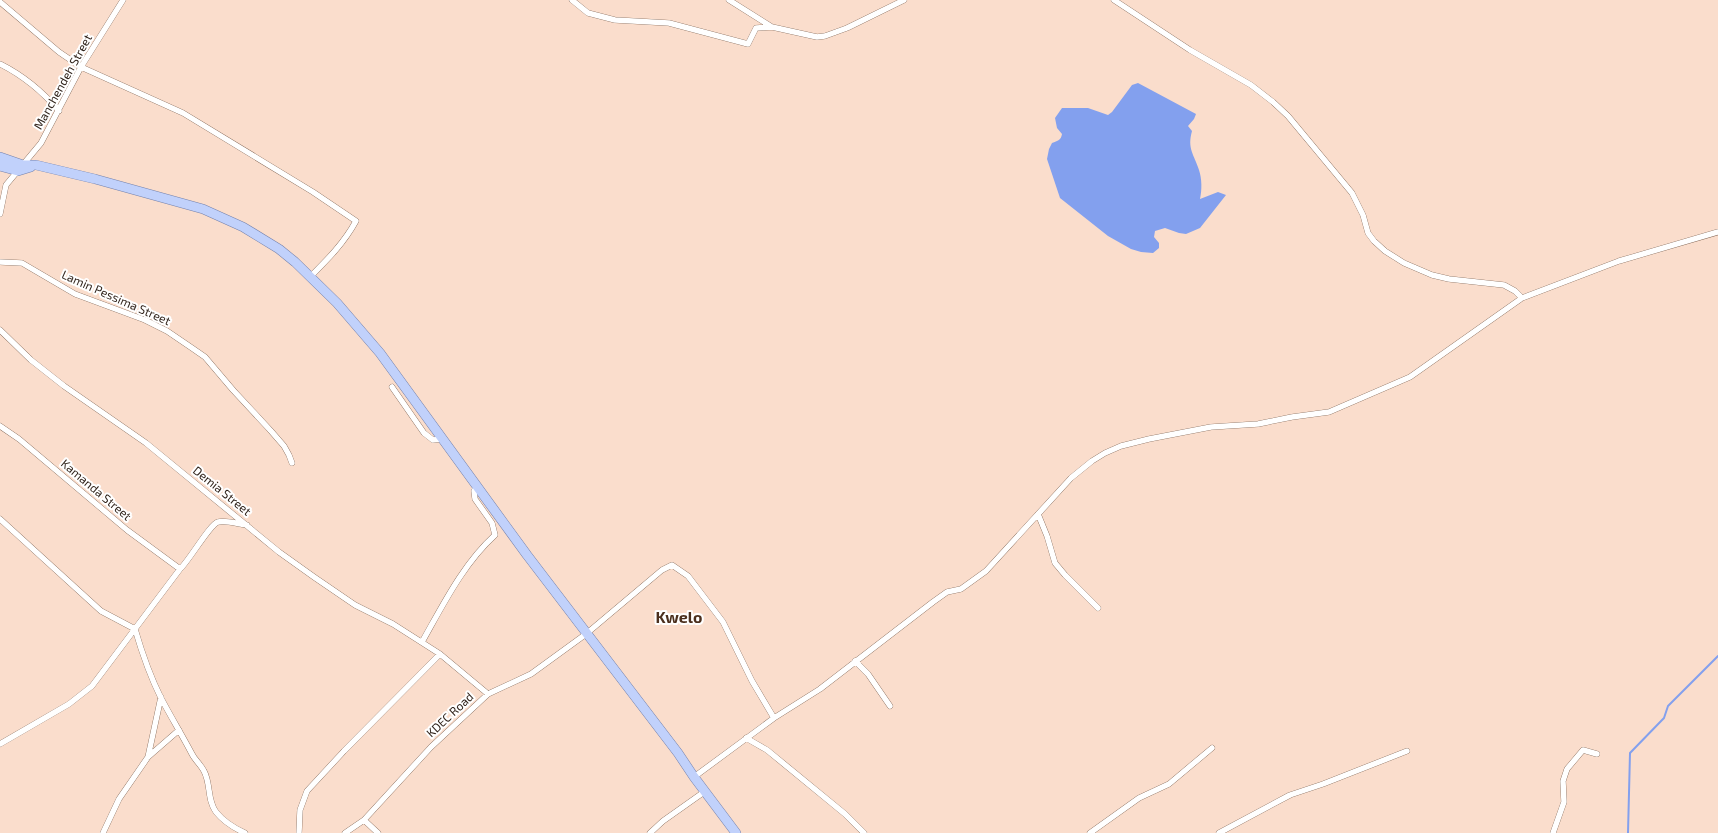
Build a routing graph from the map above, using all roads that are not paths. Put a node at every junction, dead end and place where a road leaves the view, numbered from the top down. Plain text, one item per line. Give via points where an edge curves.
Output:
1 (123, 0) edge
2 (572, 0) edge
3 (729, 0) edge
4 (904, 0) edge
5 (1114, 0) edge
6 (0, 2) edge
7 (772, 28) junction
8 (0, 64) edge
9 (81, 67) junction
10 (59, 111) junction
11 (0, 157) edge
12 (0, 166) edge
13 (20, 168) junction
14 (0, 214) edge
15 (1718, 232) edge
16 (0, 262) edge
17 (310, 277) junction
18 (1522, 298) junction
19 (0, 330) edge
20 (392, 387) dead end
21 (0, 426) edge
22 (442, 439) junction
23 (292, 463) dead end
24 (477, 487) junction
25 (1038, 514) junction
26 (0, 519) edge
27 (247, 525) junction
28 (180, 569) junction
29 (1098, 608) dead end
30 (136, 629) junction
31 (586, 634) junction
32 (422, 642) junction
33 (440, 654) junction
34 (855, 661) junction
35 (488, 694) junction
36 (161, 697) junction
37 (890, 706) dead end
38 (774, 718) junction
39 (179, 730) junction
40 (746, 738) junction
41 (0, 744) edge
42 (1212, 748) dead end
43 (1407, 751) dead end
44 (1597, 754) dead end
45 (148, 757) junction
46 (694, 777) junction
47 (704, 792) junction
48 (364, 820) junction
49 (103, 833) edge
50 (245, 833) edge
51 (299, 833) edge
52 (345, 833) edge
53 (378, 833) edge
54 (650, 833) edge
55 (736, 833) edge
56 (864, 833) edge
57 (1090, 833) edge
58 (1218, 833) edge
59 (1553, 833) edge

1 - 9 street, Manchendeh Street
2 - 7 street via 588,13 615,20 669,23 748,44 756,28
3 - 7 street
4 - 7 street via 848,28 825,36
5 - 18 street via 1190,50 1251,85 1273,102 1288,116 1352,193 1368,233 1386,251 1404,263 1432,275 1504,286
6 - 9 street via 59,52
8 - 10 street via 34,85
9 - 10 street, Manchendeh Street
9 - 17 street via 182,113 356,221 332,256
10 - 13 street, Manchendeh Street via 41,143
11 - 13 main road
12 - 13 main road
13 - 14 street, Manchendeh Street via 6,185
13 - 17 main road via 36,165 181,202 243,227 279,249
15 - 18 street via 1619,261
16 - 23 street, Lamin Pessima Street via 27,265 75,294 145,320 192,348 205,357 232,390 272,431 284,446
17 - 22 main road via 380,353
18 - 25 street via 1410,377 1329,412 1292,416 1258,424 1211,427 1149,439 1105,453 1092,460 1071,478
19 - 27 street, Demia Street via 31,360 146,443
20 - 22 street via 424,432 433,440
21 - 28 street, Kamanda Street via 127,530
22 - 24 main road
24 - 31 main road
24 - 32 street via 474,491 475,499 492,523 495,535 479,550
25 - 29 street via 1055,563
25 - 34 street via 986,571 961,589 947,592
26 - 30 street via 101,611
27 - 28 street via 215,523 189,561
27 - 32 street, Demia Street via 279,552 355,605
28 - 30 street
30 - 36 street via 143,656
30 - 41 street via 101,676 79,698
31 - 35 street, KDEC Road via 531,674
31 - 38 street, KDEC Road via 662,570 672,565 688,576 723,622 752,681
31 - 46 main road
32 - 33 street, Demia Street
33 - 35 street, Demia Street
33 - 51 street via 307,792 300,810
34 - 37 street via 868,674
34 - 38 street via 820,689
35 - 48 street, KDEC Road via 431,747
36 - 39 street
36 - 45 street
38 - 40 street
39 - 45 street
39 - 50 street via 204,771 216,812 231,826
40 - 46 street
40 - 56 street via 767,750 845,814
42 - 57 street via 1169,784 1139,798
43 - 58 street via 1290,794
44 - 59 street via 1583,750 1567,769 1564,802
45 - 49 street via 119,799
46 - 47 main road
47 - 54 street
47 - 55 main road
48 - 52 street, KDEC Road
48 - 53 street

